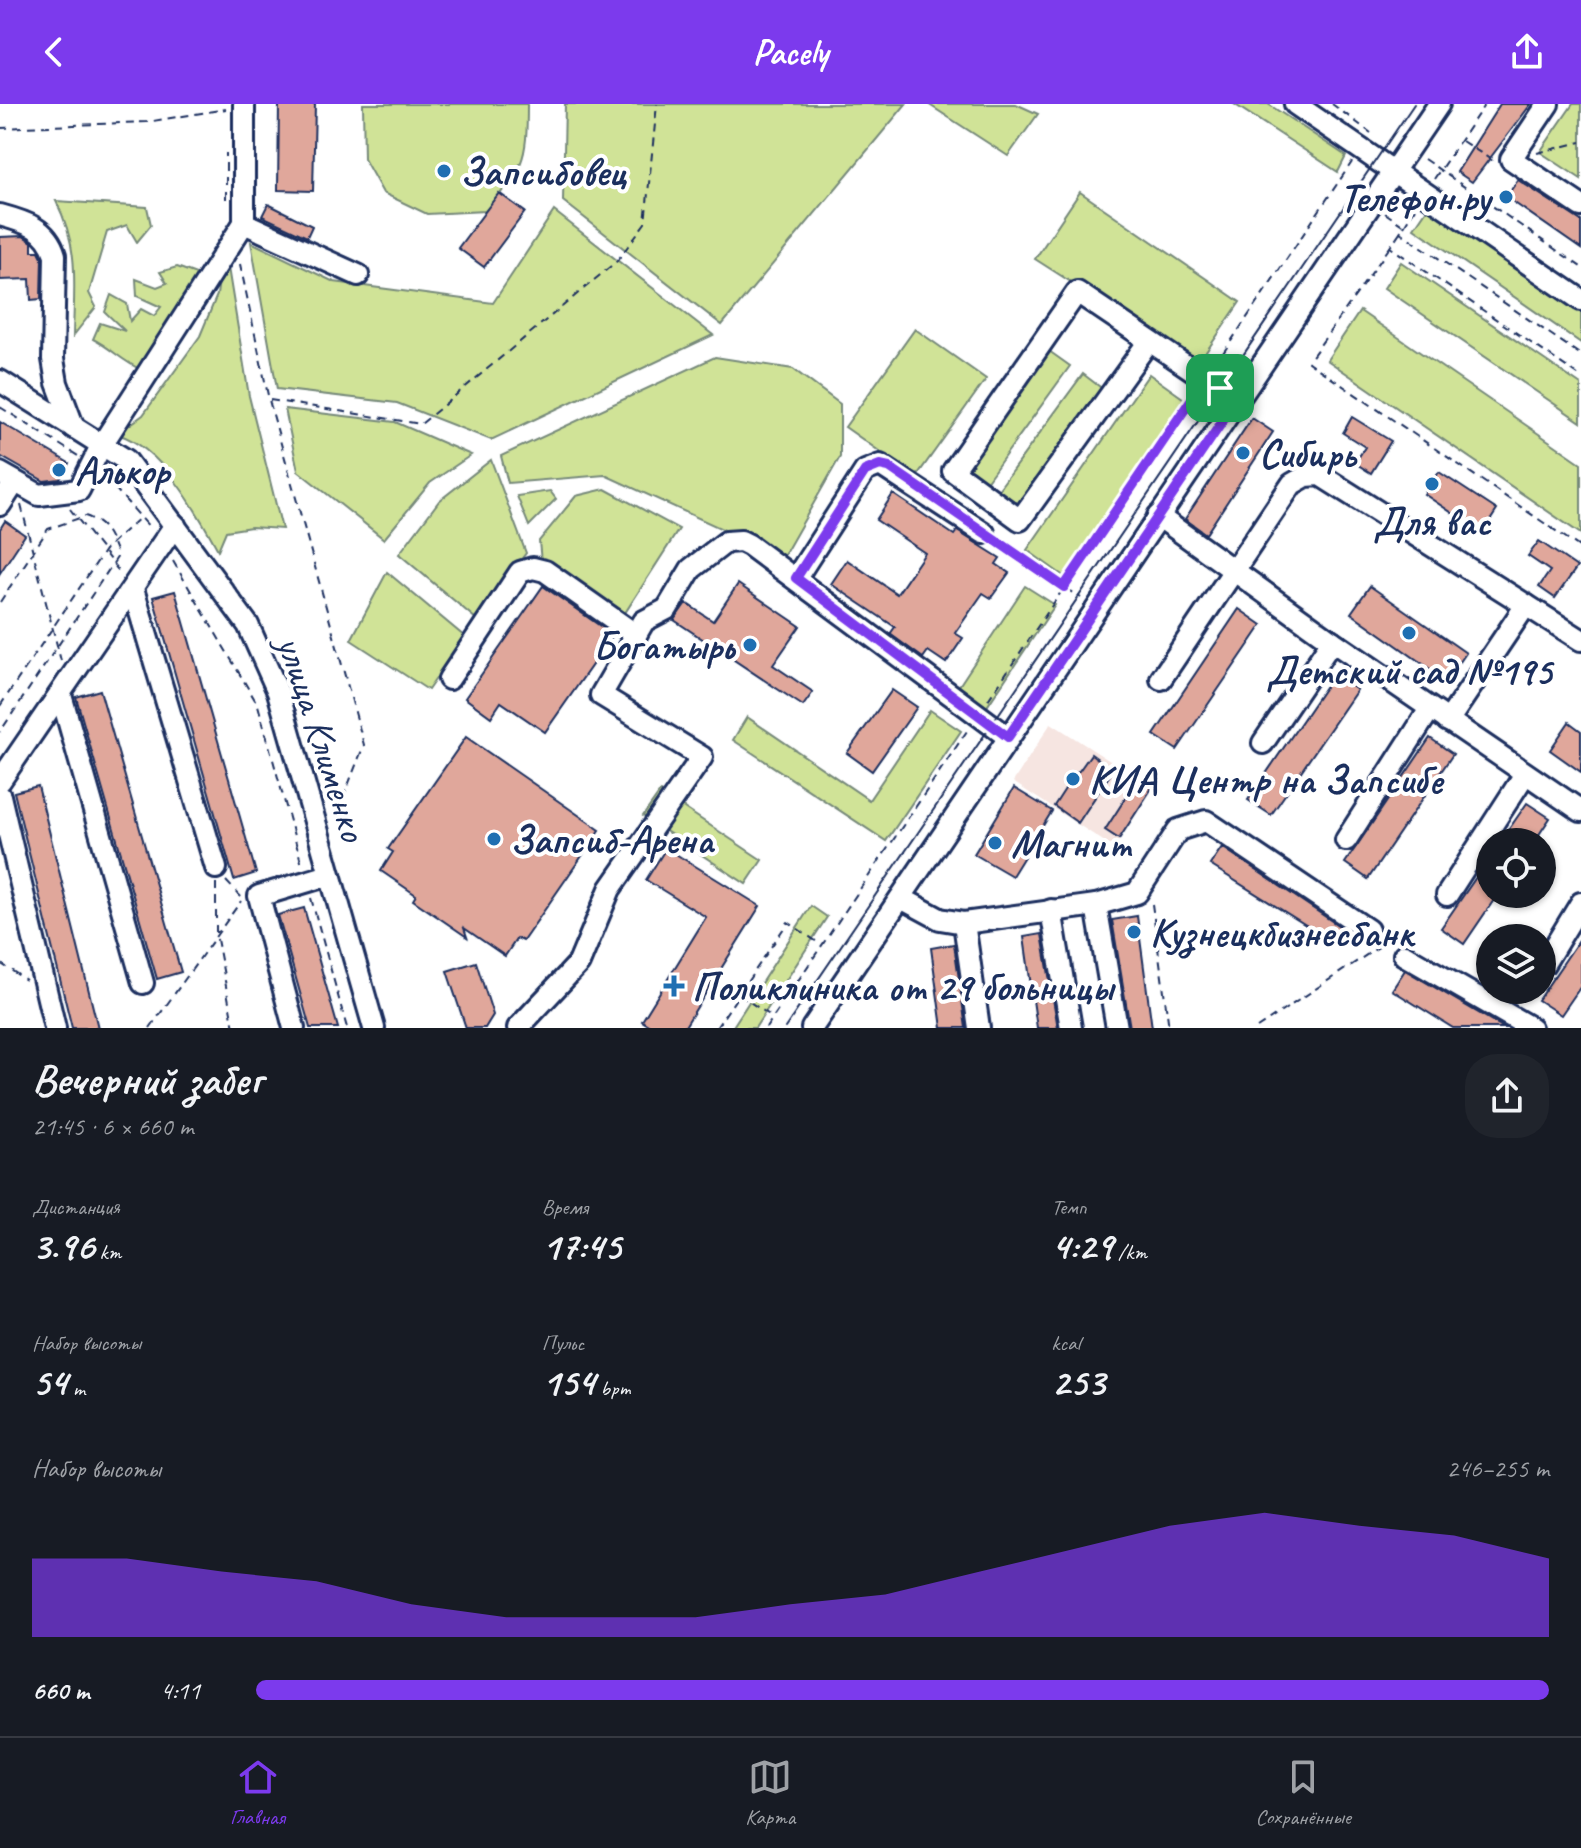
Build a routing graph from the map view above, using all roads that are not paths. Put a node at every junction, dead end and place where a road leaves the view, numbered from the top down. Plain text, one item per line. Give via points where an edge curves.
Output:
1 (244, 104) edge
2 (1295, 104) edge
3 (1439, 104) edge
4 (1548, 104) edge
5 (1393, 171) junction
6 (1581, 206) edge
7 (0, 215) edge
8 (239, 231) junction
9 (358, 275) dead end
10 (1581, 300) edge
11 (1149, 341) junction
12 (0, 381) edge
13 (1237, 400) junction
14 (74, 428) junction
15 (101, 446) junction
16 (8, 477) edge
17 (0, 505) edge
18 (1158, 516) junction
19 (175, 525) junction
20 (984, 533) road end
21 (1234, 569) junction
22 (796, 578) junction
23 (133, 589) junction
24 (1526, 605) junction
25 (636, 635) junction
26 (1581, 640) edge
27 (1332, 641) junction
28 (449, 679) dead end
29 (1161, 679) dead end
30 (64, 690) junction
31 (1430, 709) junction
32 (1448, 721) junction
33 (1008, 737) junction
34 (1263, 743) dead end
35 (1525, 774) junction
36 (0, 781) edge
37 (0, 796) edge
38 (1581, 811) edge
39 (1346, 840) dead end
40 (216, 868) road end
41 (329, 875) junction
42 (1447, 895) dead end
43 (901, 898) junction
44 (1581, 903) edge
45 (1096, 905) junction
46 (1051, 910) junction
47 (964, 923) junction
48 (1368, 930) road end
49 (1556, 944) edge
50 (1404, 955) road end
51 (143, 983) dead end
52 (55, 1028) edge
53 (294, 1028) edge
54 (374, 1028) edge
55 (518, 1028) edge
56 (812, 1028) edge
57 (979, 1028) edge
58 (1071, 1028) edge
59 (1117, 1028) edge
60 (1531, 1028) edge

1 - 8 street
2 - 5 street
3 - 5 street
4 - 6 street via 1511,159
5 - 10 street
5 - 13 street
7 - 14 street via 29,223 50,240 55,255 53,359
8 - 9 street
8 - 15 street
11 - 11 street via 1020,520 953,471 1077,292
11 - 13 street
12 - 14 street, улица Клименко
13 - 18 street
14 - 15 street, улица Клименко
15 - 16 street via 79,490 39,495
15 - 19 street, улица Клименко via 126,460
16 - 17 street
18 - 21 street
18 - 33 street
19 - 23 street
19 - 41 street, улица Клименко via 248,625 278,692
20 - 22 street via 880,465 865,471
21 - 24 street via 1292,484 1320,475
21 - 27 street
21 - 29 street
22 - 25 street via 749,545 726,542 691,569 667,609 644,621
22 - 33 street
23 - 30 street
23 - 40 street
24 - 26 street
24 - 32 street
25 - 28 street via 545,571 533,568 520,572
25 - 55 street via 601,695 702,757 610,889 579,963
27 - 31 street
27 - 34 street
30 - 36 street
30 - 51 street
31 - 32 street
31 - 39 street
32 - 35 street
33 - 43 street
35 - 38 street
35 - 42 street
37 - 52 street
41 - 53 street via 250,898
41 - 54 street, улица Клименко
43 - 47 street via 940,919
43 - 56 street
44 - 49 street
45 - 46 street
45 - 48 street via 1137,893 1178,830 1206,821
45 - 59 street
46 - 47 street
46 - 58 street
47 - 57 street
50 - 60 street

